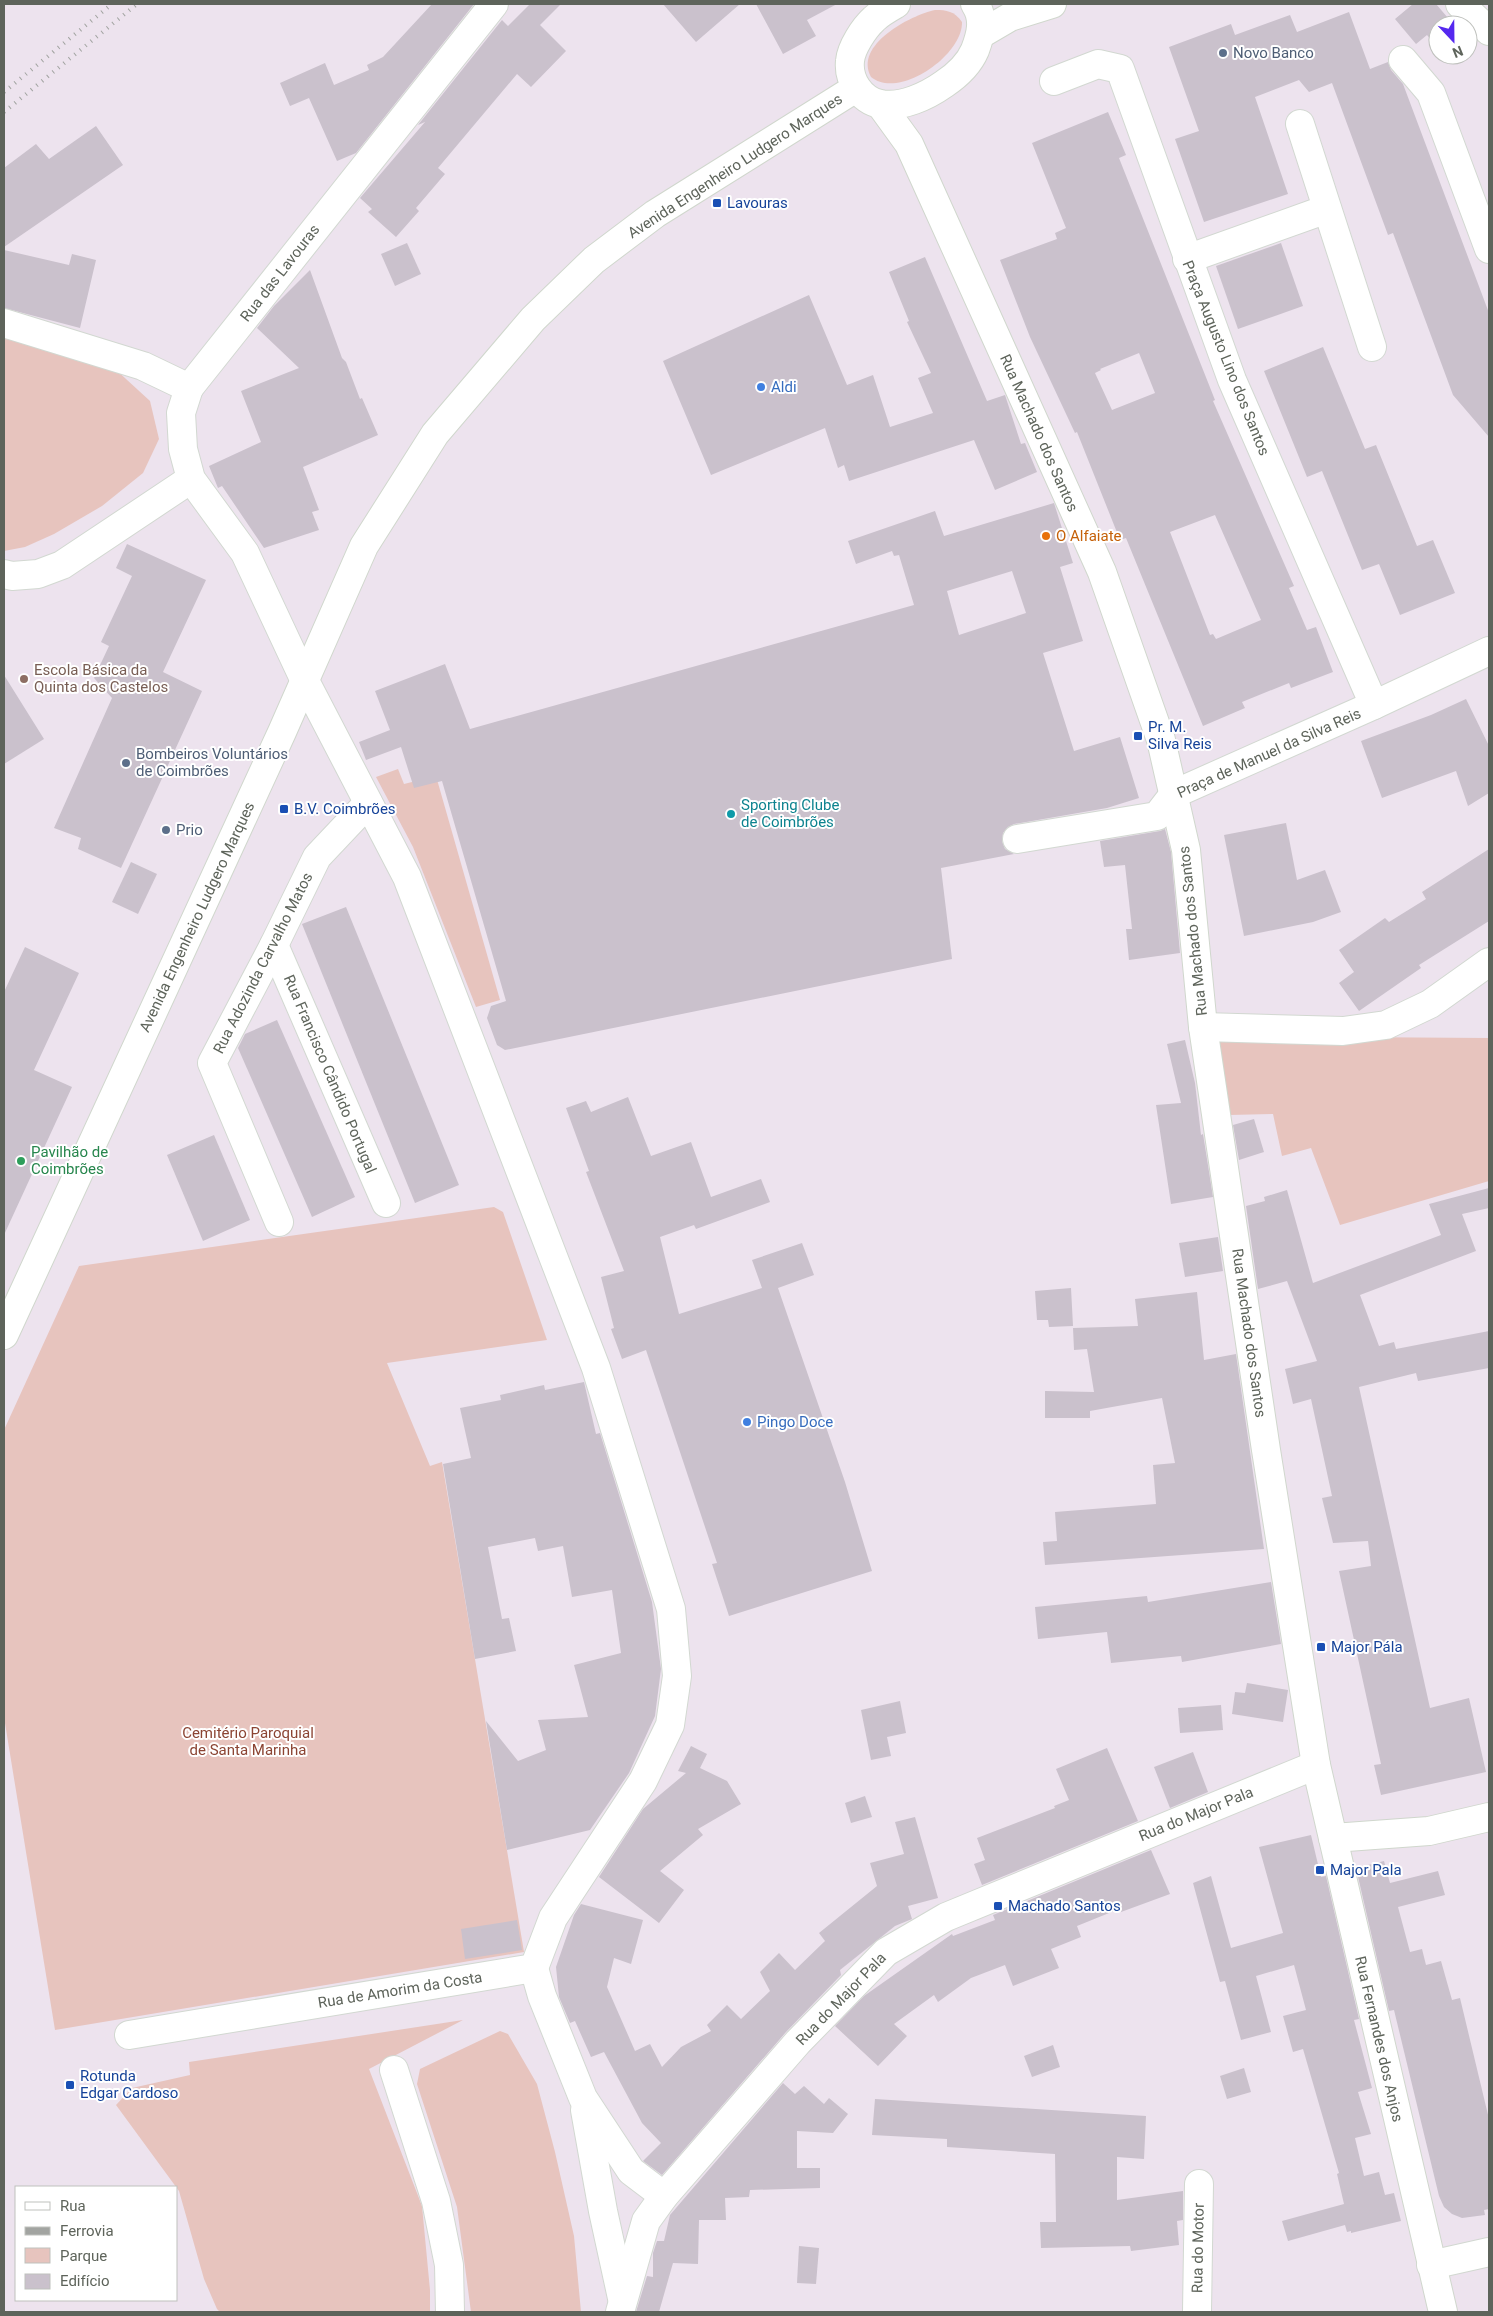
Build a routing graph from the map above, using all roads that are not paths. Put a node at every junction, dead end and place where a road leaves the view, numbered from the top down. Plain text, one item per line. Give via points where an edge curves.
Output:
1 (494, 4) edge
2 (975, 4) edge
3 (1052, 4) edge
4 (1460, 4) edge
5 (879, 9) edge
6 (1489, 31) edge
7 (981, 34) junction
8 (1403, 60) dead end
9 (1054, 81) dead end
10 (856, 88) junction
11 (892, 103) junction
12 (1300, 124) dead end
13 (1327, 210) junction
14 (1489, 249) edge
15 (1187, 259) junction
16 (4, 323) edge
17 (1372, 347) dead end
18 (189, 388) junction
19 (191, 479) junction
20 (4, 574) edge
21 (1489, 651) edge
22 (304, 679) junction
23 (1374, 705) junction
24 (1174, 794) junction
25 (368, 803) junction
26 (1017, 839) dead end
27 (274, 945) junction
28 (1489, 962) edge
29 (1203, 1027) junction
30 (386, 1203) dead end
31 (279, 1222) dead end
32 (4, 1335) edge
33 (1316, 1765) junction
34 (1489, 1817) edge
35 (1333, 1838) junction
36 (534, 1968) junction
37 (129, 2035) dead end
38 (394, 2070) dead end
39 (583, 2098) junction
40 (1200, 2184) dead end
41 (664, 2196) junction
42 (603, 2211) junction
43 (646, 2221) junction
44 (1489, 2252) edge
45 (1431, 2265) junction
46 (622, 2307) edge
47 (450, 2312) edge
48 (1197, 2312) edge
49 (1443, 2312) edge

1 - 18 street, Rua das Lavouras
2 - 7 street via 981,13
3 - 7 street via 1010,17
4 - 6 street
5 - 10 street via 859,38 850,61 851,80
7 - 11 street via 972,56 953,78 931,93
8 - 14 street via 1431,93
9 - 15 street, Praça Augusto Lino dos Santos via 1098,64 1120,69
10 - 11 street via 862,95
10 - 22 street, Avenida Engenheiro Ludgero Marques via 655,214 594,260 533,318 435,434 379,522 364,546
11 - 24 street, Rua Machado dos Santos via 1102,572 1161,740
12 - 13 street
13 - 15 street
13 - 17 street
15 - 23 street, Praça Augusto Lino dos Santos via 1232,380
16 - 18 street via 143,366
18 - 19 street via 181,413 183,449
19 - 20 street via 62,565 38,574
19 - 22 street via 245,553
21 - 23 street, Praça de Manuel da Silva Reis
22 - 25 street
22 - 32 street, Avenida Engenheiro Ludgero Marques
23 - 24 street, Praça de Manuel da Silva Reis
24 - 26 street, Praça de Manuel da Silva Reis via 1157,816
24 - 29 street, Rua Machado dos Santos via 1186,850
25 - 27 street, Rua Adozinda Carvalho Matos via 317,857
25 - 36 street via 407,877 596,1368 671,1609 677,1676 670,1725 643,1781 553,1918
27 - 30 street, Rua Francisco Cândido Portugal
27 - 31 street, Rua Adozinda Carvalho Matos via 212,1063
28 - 29 street via 1430,1004 1386,1025 1343,1031
29 - 33 street, Rua Machado dos Santos
33 - 35 street, Rua Fernandes dos Anjos
33 - 41 street, Rua do Major Pala via 946,1917 886,1952 798,2042
34 - 35 street via 1429,1831
35 - 45 street, Rua Fernandes dos Anjos
36 - 37 street, Rua de Amorim da Costa
36 - 39 street
38 - 47 street via 436,2201 449,2265
39 - 41 street via 632,2171
39 - 42 street
40 - 48 street, Rua do Motor
41 - 43 street, Rua do Major Pala
42 - 43 street via 622,2221
42 - 46 street
43 - 46 street, Rua do Major Pala
44 - 45 street
45 - 49 street, Rua Fernandes dos Anjos

